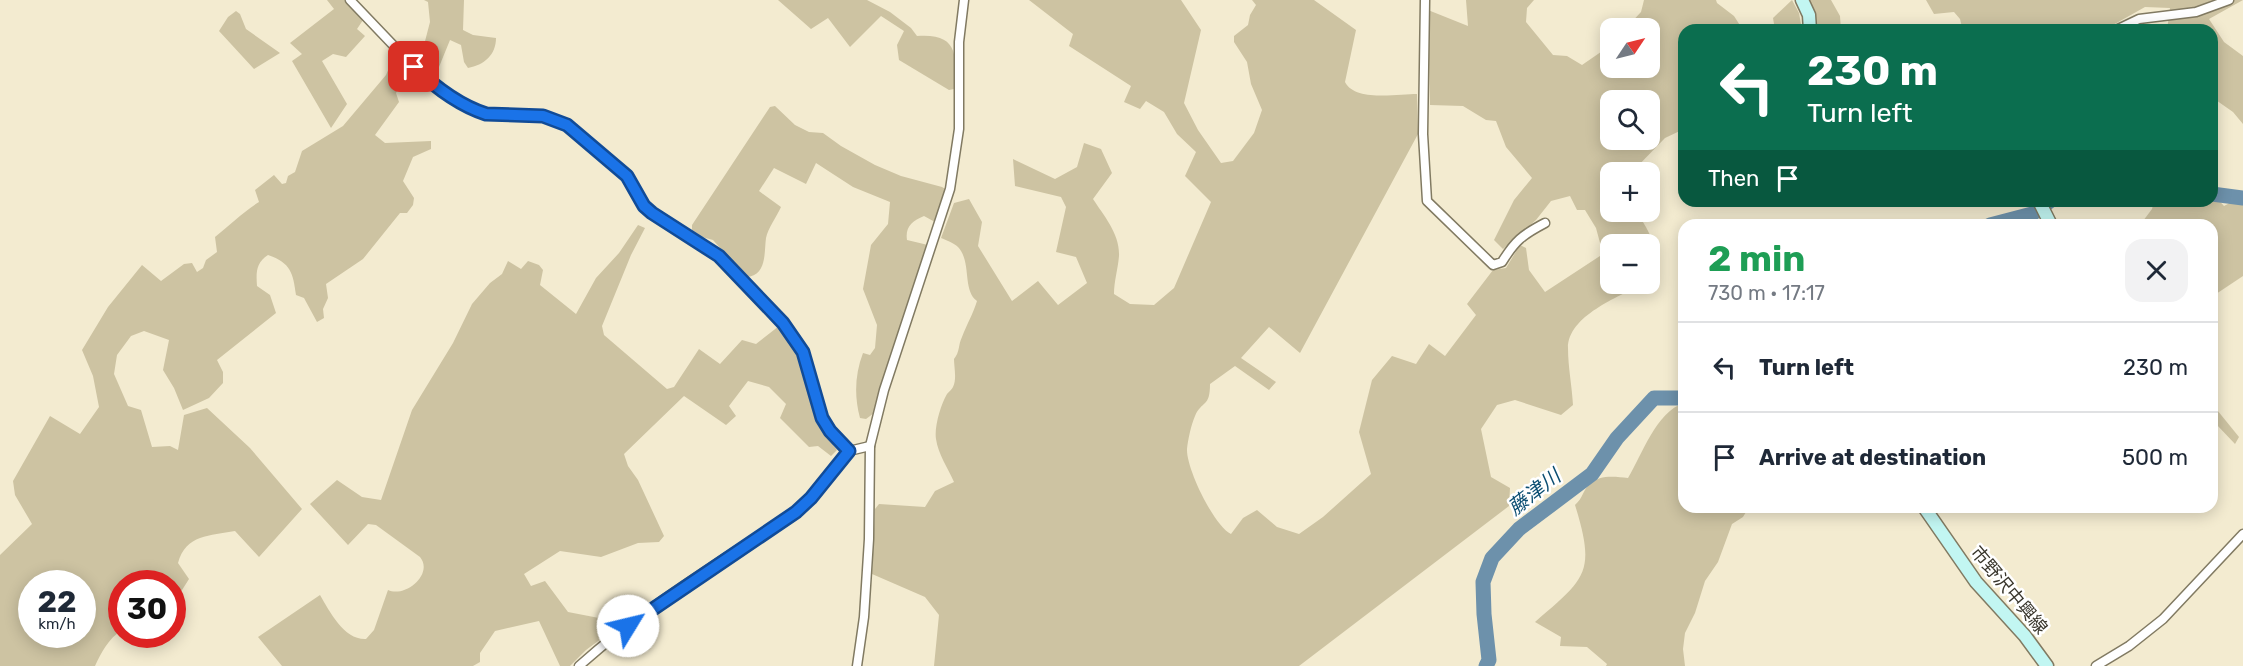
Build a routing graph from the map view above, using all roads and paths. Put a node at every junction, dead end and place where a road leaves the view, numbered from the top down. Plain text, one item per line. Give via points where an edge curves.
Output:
1 (350, 0) edge
2 (964, 0) edge
3 (1425, 0) edge
4 (1802, 0) edge
5 (2229, 0) edge
6 (1810, 24) edge
7 (2128, 24) edge
8 (1545, 223) dead end
9 (870, 446) junction
10 (849, 451) junction
11 (1928, 513) edge
12 (2242, 539) edge
13 (579, 666) edge
14 (857, 666) edge
15 (2047, 666) edge
16 (2096, 666) edge

1 - 10 street via 414,67 451,98 486,114 543,116 560,121 627,176 652,213 719,256 792,335 803,352 822,418
2 - 9 street via 959,42 959,129 950,189 884,390
3 - 8 street via 1423,134 1427,201 1493,264 1502,262 1521,236
4 - 6 main road
5 - 7 street via 2196,12 2139,19
9 - 10 street
9 - 14 street via 869,539
10 - 13 street via 796,512 647,612
11 - 15 main road, 市野沢中興線 via 1976,582
12 - 16 street via 2163,619

